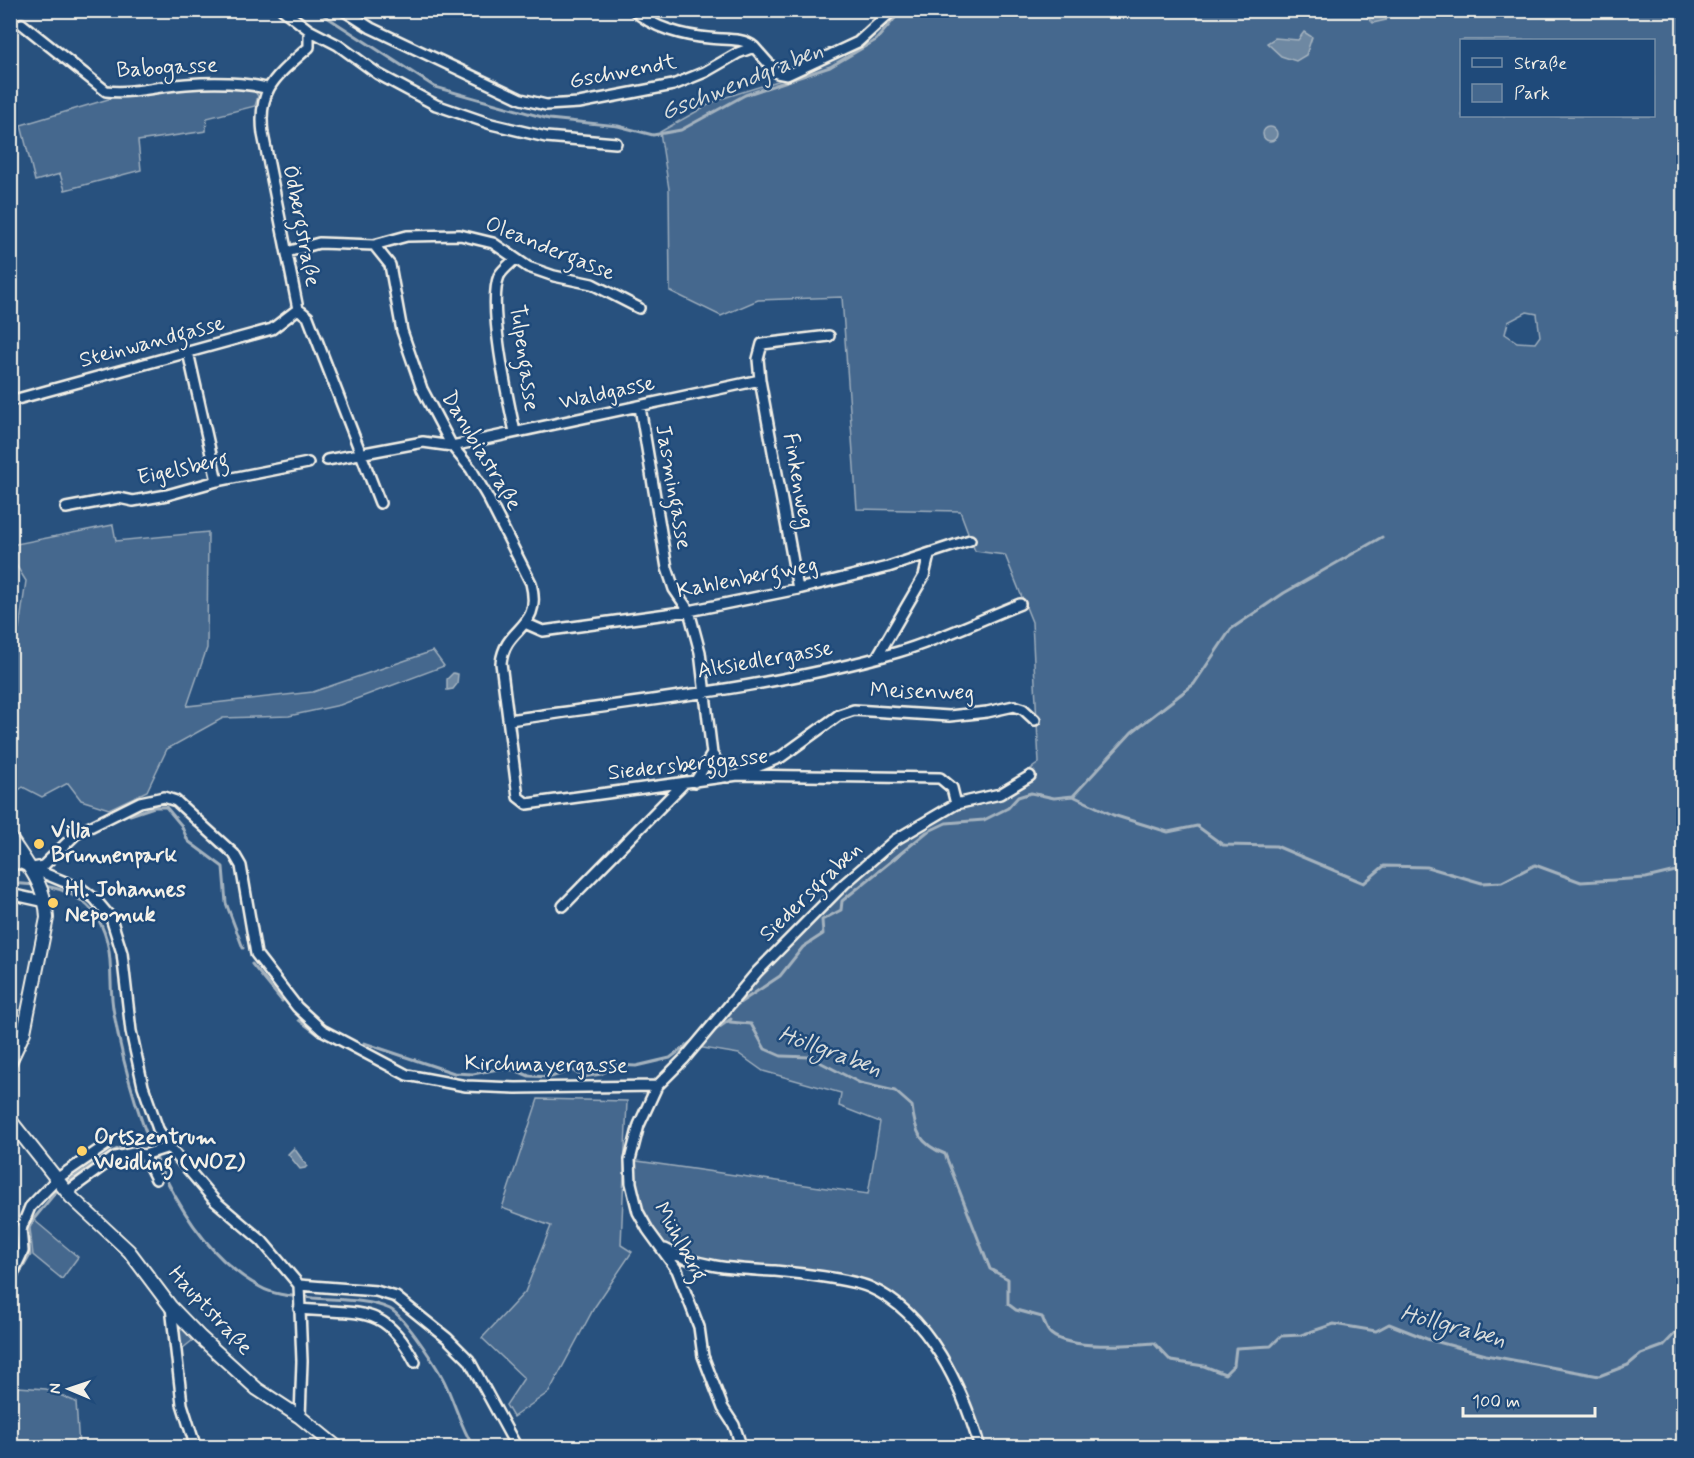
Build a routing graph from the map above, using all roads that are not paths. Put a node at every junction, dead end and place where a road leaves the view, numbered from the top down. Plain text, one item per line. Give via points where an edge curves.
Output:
1 (283, 10) edge
2 (343, 10) edge
3 (634, 10) edge
4 (893, 10) edge
5 (22, 24) dead end
6 (309, 30) junction
7 (754, 47) junction
8 (267, 88) junction
9 (616, 143) dead end
10 (374, 246) junction
11 (287, 252) junction
12 (514, 259) junction
13 (639, 308) dead end
14 (298, 309) junction
15 (829, 336) dead end
16 (188, 352) junction
17 (760, 380) junction
18 (10, 401) edge
19 (640, 407) junction
20 (515, 432) junction
21 (452, 446) junction
22 (359, 454) junction
23 (327, 460) dead end
24 (308, 463) dead end
25 (217, 480) junction
26 (380, 503) dead end
27 (66, 508) dead end
28 (970, 540) dead end
29 (929, 555) junction
30 (798, 589) junction
31 (1020, 604) dead end
32 (689, 611) junction
33 (527, 624) junction
34 (877, 657) junction
35 (704, 691) junction
36 (509, 720) junction
37 (1035, 720) dead end
38 (712, 754) junction
39 (733, 776) junction
40 (1030, 776) dead end
41 (695, 782) junction
42 (683, 784) junction
43 (956, 804) junction
44 (10, 838) edge
45 (10, 866) edge
46 (34, 872) junction
47 (10, 894) edge
48 (45, 899) junction
49 (563, 906) dead end
50 (10, 1062) edge
51 (657, 1086) junction
52 (10, 1120) edge
53 (106, 1145) dead end
54 (164, 1148) junction
55 (146, 1154) junction
56 (156, 1179) dead end
57 (63, 1185) junction
58 (662, 1248) junction
59 (10, 1280) edge
60 (299, 1289) junction
61 (299, 1306) junction
62 (171, 1307) junction
63 (415, 1362) dead end
64 (300, 1417) junction
65 (196, 1448) edge
66 (338, 1448) edge
67 (517, 1448) edge
68 (742, 1448) edge
69 (980, 1448) edge

1 - 6 street
2 - 7 street, Gschwendt via 371,28 521,99 546,105 673,85
3 - 7 street via 663,27 697,37 743,41
4 - 7 street via 858,42 787,75 777,73
5 - 8 street, Babogasse via 106,91 123,93 187,84 248,84
6 - 8 street, Ödbergstraße via 309,47 288,63
6 - 9 street via 435,105 546,137
8 - 11 street, Ödbergstraße via 260,112
10 - 11 street via 319,243
10 - 12 street, Oleandergasse via 407,236 460,235 493,243
10 - 21 street, Danubiastraße via 390,265 402,330 422,388
11 - 14 street, Ödbergstraße
12 - 13 street, Oleandergasse via 554,276 592,284
12 - 20 street, Tulpengasse via 499,276 495,303 503,376
14 - 16 street, Steinwandgasse via 272,329
14 - 22 street, Ödbergstraße via 308,317
15 - 17 street via 762,345 758,358
16 - 18 street, Steinwandgasse
16 - 25 street
17 - 19 street, Waldgasse
17 - 30 street, Finkenweg
19 - 20 street, Waldgasse
19 - 32 street, Jasmingasse via 667,567 674,589
20 - 21 street, Waldgasse
21 - 22 street, Waldgasse via 423,442
21 - 33 street, Danubiastraße via 488,498 531,583 534,596
22 - 23 street
22 - 26 street, Ödbergstraße
24 - 25 street, Eigelsberg
25 - 27 street, Eigelsberg via 167,495 133,501 119,498
28 - 29 street, Kahlenbergweg
29 - 30 street, Kahlenbergweg
29 - 34 street via 924,576
30 - 32 street, Kahlenbergweg
31 - 34 street, Altsiedlergasse
32 - 33 street, Kahlenbergweg via 543,631
32 - 35 street, Jasmingasse via 700,652
33 - 36 street via 502,650
34 - 35 street, Altsiedlergasse
35 - 36 street, Altsiedlergasse
35 - 38 street, Jasmingasse
36 - 42 street, Siedersberggasse via 518,796 527,804
37 - 39 street, Meisenweg via 1014,706 949,716 854,710 839,715 780,757
38 - 39 street, Jasmingasse
38 - 41 street
39 - 41 street, Siedersberggasse
39 - 43 street, Siedersberggasse via 940,778 952,788
40 - 43 street, Siedersgraben via 1000,794
41 - 42 street, Siedersberggasse
42 - 49 street
43 - 51 street, Siedersgraben via 896,840 844,884 757,972
44 - 46 main road
45 - 46 street via 19,863
46 - 48 main road
46 - 51 street, Kirchmayergasse via 76,834 140,802 164,796 176,801 234,854 241,866 256,954 297,1007 322,1030 407,1075 466,1086
46 - 54 street via 82,889 111,918 122,953 131,1031 143,1086
47 - 48 street
48 - 50 main road via 46,929 24,1032
51 - 58 street, Mühlberg via 639,1125 630,1160 631,1184 639,1212
52 - 57 main road, Hauptstraße
53 - 57 street
54 - 55 street
54 - 60 street via 215,1201 262,1241
55 - 56 street
55 - 57 street via 115,1157
57 - 59 street via 26,1215 21,1229 23,1251
57 - 62 main road, Hauptstraße via 129,1251
58 - 68 street, Mühlberg via 689,1298 703,1356
58 - 69 street via 678,1257 736,1270 842,1281 880,1292 932,1342 950,1370 973,1421
60 - 61 street
60 - 67 street via 375,1292 396,1297 469,1360
61 - 63 street via 372,1315 395,1330
61 - 64 street
62 - 64 main road, Hauptstraße via 257,1389
62 - 65 street via 182,1404
64 - 66 main road, Hauptstraße

